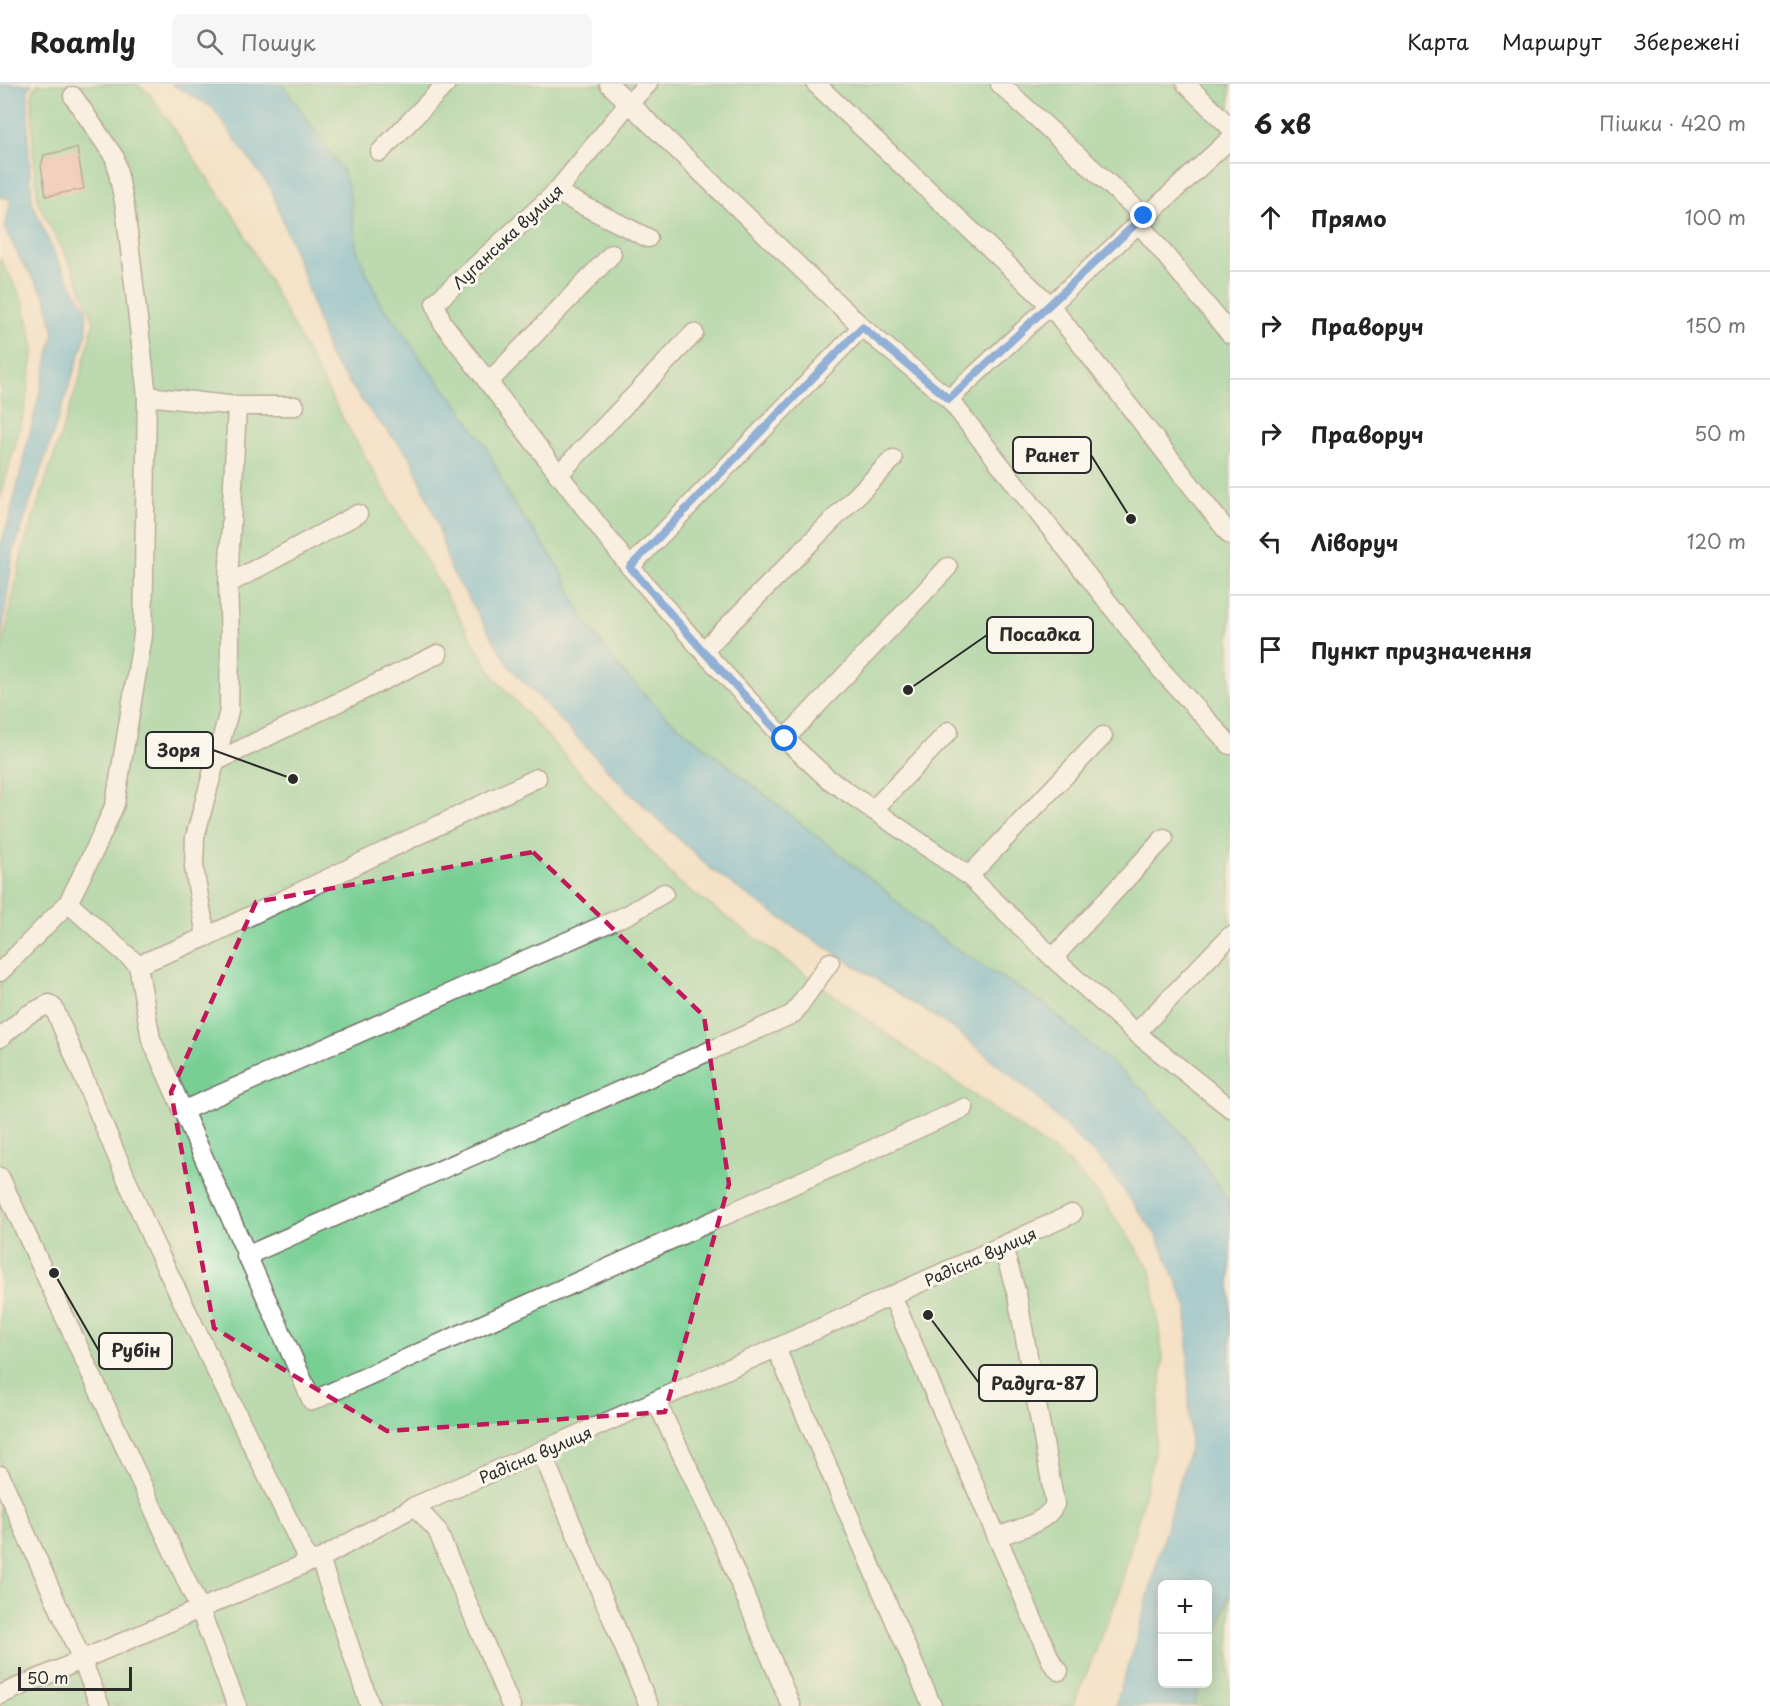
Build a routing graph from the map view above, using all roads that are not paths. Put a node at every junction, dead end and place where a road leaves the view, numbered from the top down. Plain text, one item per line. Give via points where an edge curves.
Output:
1 (446, 84) edge
2 (609, 84) edge
3 (648, 84) edge
4 (816, 84) edge
5 (1000, 84) edge
6 (1186, 84) edge
7 (73, 96) dead end
8 (628, 104) junction
9 (1230, 127) edge
10 (1230, 139) edge
11 (380, 152) dead end
12 (556, 192) junction
13 (1141, 219) junction
14 (648, 238) dead end
15 (612, 254) dead end
16 (1050, 305) junction
17 (862, 327) junction
18 (694, 333) dead end
19 (1230, 334) edge
20 (488, 383) junction
21 (147, 396) junction
22 (949, 399) junction
23 (237, 406) junction
24 (295, 406) dead end
25 (893, 459) dead end
26 (558, 476) junction
27 (358, 514) dead end
28 (1230, 535) edge
29 (630, 567) junction
30 (948, 567) dead end
31 (228, 584) junction
32 (703, 651) junction
33 (438, 654) dead end
34 (949, 731) dead end
35 (1103, 736) dead end
36 (785, 739) junction
37 (1230, 745) edge
38 (217, 761) junction
39 (537, 778) dead end
40 (873, 810) junction
41 (1164, 838) dead end
42 (969, 876) junction
43 (663, 893) dead end
44 (68, 903) junction
45 (1230, 936) edge
46 (206, 937) junction
47 (1053, 958) junction
48 (830, 962) dead end
49 (138, 965) junction
50 (0, 972) edge
51 (1136, 1033) junction
52 (0, 1038) edge
53 (964, 1108) dead end
54 (1230, 1108) edge
55 (182, 1111) junction
56 (0, 1177) edge
57 (1072, 1214) dead end
58 (1003, 1247) junction
59 (246, 1256) junction
60 (892, 1296) junction
61 (776, 1348) junction
62 (656, 1401) junction
63 (541, 1451) junction
64 (0, 1476) edge
65 (415, 1506) junction
66 (997, 1537) junction
67 (314, 1560) junction
68 (200, 1610) junction
69 (82, 1660) junction
70 (1059, 1671) dead end
71 (0, 1695) edge
72 (100, 1706) edge
73 (237, 1706) edge
74 (370, 1706) edge
75 (511, 1706) edge
76 (649, 1706) edge
77 (791, 1706) edge
78 (932, 1706) edge

1 - 11 street
2 - 8 street
3 - 8 street, Луганська вулиця
4 - 16 street
5 - 13 street
6 - 9 street
7 - 21 street via 115,158 125,207
8 - 12 street, Луганська вулиця
8 - 17 street
10 - 13 street
12 - 14 street
12 - 20 street, Луганська вулиця via 435,303 442,322
13 - 16 street
13 - 19 street
15 - 20 street
16 - 22 street
16 - 28 street
17 - 22 street
17 - 29 street
18 - 26 street
20 - 26 street
21 - 23 street
21 - 44 street via 144,635 115,804
22 - 37 street via 1162,671
23 - 24 street
23 - 31 street
25 - 32 street
26 - 29 street
27 - 31 street
29 - 32 street
30 - 36 street
31 - 38 street via 229,711
32 - 36 street
33 - 38 street
34 - 40 street
35 - 42 street
36 - 40 street via 827,778
38 - 46 street via 195,837 194,868
39 - 46 street
40 - 42 street
41 - 47 street
42 - 47 street
43 - 55 street via 629,914
44 - 49 street
44 - 50 street
45 - 51 street
46 - 49 street
47 - 51 street
48 - 59 street via 793,1014
49 - 55 street via 151,1039
51 - 54 street
52 - 67 street via 27,1015 49,1004 54,1008 152,1239
53 - 59 street via 312,1401
55 - 59 street
56 - 68 street
57 - 58 street, Радісна вулиця
58 - 60 street, Радісна вулиця
58 - 66 street via 1017,1295 1055,1504 1044,1518
60 - 61 street, Радісна вулиця
60 - 66 street
61 - 62 street, Радісна вулиця
61 - 78 street
62 - 63 street, Радісна вулиця
62 - 77 street via 713,1519
63 - 65 street, Радісна вулиця
63 - 76 street
64 - 69 street
65 - 67 street, Радісна вулиця
65 - 75 street via 437,1530
66 - 70 street
67 - 68 street, Радісна вулиця
67 - 74 street
68 - 69 street, Радісна вулиця
68 - 73 street
69 - 71 street, Радісна вулиця
69 - 72 street

